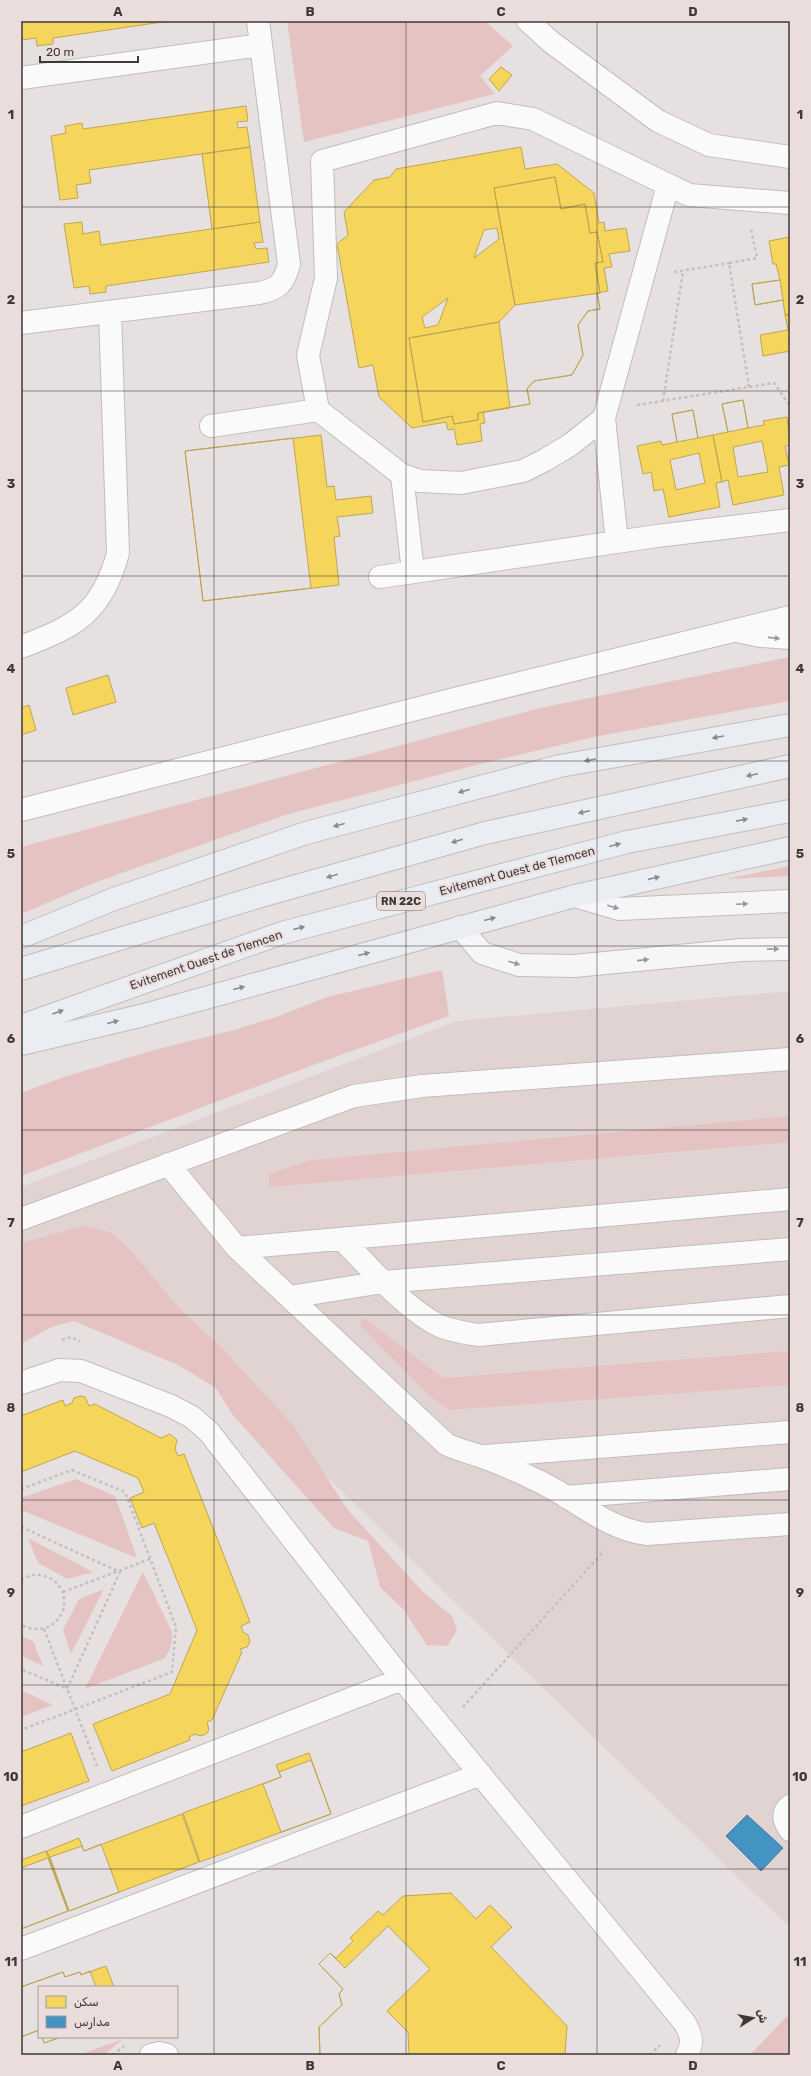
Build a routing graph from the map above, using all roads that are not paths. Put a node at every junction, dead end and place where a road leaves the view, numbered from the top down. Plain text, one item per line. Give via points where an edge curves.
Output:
1 (258, 21) edge
2 (528, 21) edge
3 (261, 46) junction
4 (21, 78) edge
5 (790, 157) edge
6 (668, 185) junction
7 (790, 203) edge
8 (110, 312) junction
9 (21, 323) edge
10 (318, 410) junction
11 (606, 414) junction
12 (212, 426) dead end
13 (402, 475) junction
14 (790, 520) edge
15 (617, 542) junction
16 (413, 572) junction
17 (380, 577) dead end
18 (790, 617) edge
19 (732, 630) junction
20 (790, 638) edge
21 (21, 648) edge
22 (790, 724) edge
23 (790, 766) edge
24 (21, 810) edge
25 (790, 811) edge
26 (790, 848) edge
27 (575, 896) junction
28 (790, 901) edge
29 (460, 927) junction
30 (21, 937) edge
31 (790, 949) edge
32 (21, 969) edge
33 (21, 1026) edge
34 (21, 1044) edge
35 (790, 1059) edge
36 (168, 1164) junction
37 (790, 1199) edge
38 (21, 1219) edge
39 (342, 1239) junction
40 (237, 1248) junction
41 (790, 1249) edge
42 (383, 1282) junction
43 (290, 1297) junction
44 (790, 1306) edge
45 (21, 1383) edge
46 (790, 1432) edge
47 (479, 1456) junction
48 (790, 1479) edge
49 (566, 1497) junction
50 (790, 1524) edge
51 (402, 1679) junction
52 (481, 1774) junction
53 (790, 1806) edge
54 (21, 1827) edge
55 (790, 1830) edge
56 (21, 1949) edge
57 (151, 2055) edge
58 (167, 2055) edge
59 (687, 2055) edge

1 - 3 street
2 - 5 street via 552,42 658,121 709,145
3 - 4 street
3 - 8 street via 289,264 286,278 270,291
6 - 7 street via 689,195
6 - 10 street via 533,119 497,113 322,161 326,278 308,355
6 - 11 street
8 - 9 street
8 - 21 street via 118,553 115,565 105,590 95,605 82,617 57,633
10 - 12 street
10 - 13 street
11 - 13 street via 570,445 523,471 461,483 420,482
11 - 15 street
13 - 16 street
14 - 15 street
15 - 16 street
16 - 17 street
18 - 19 street
19 -> 20 street
19 - 24 street
22 -> 30 highway via 560,766 306,834 114,899
23 -> 32 highway via 485,833 261,896
33 -> 25 highway, Evitement Ouest de Tlemcen / RN 22C via 282,933 627,842
27 -> 26 highway
27 -> 28 main road via 619,909
29 -> 27 highway
29 -> 31 main road via 482,953 519,965 574,966 741,950
34 -> 29 highway via 140,1016
35 - 36 street via 422,1086 354,1096
36 - 38 street
36 - 40 street
37 - 39 street
39 - 40 street
39 - 42 street
40 - 43 street
41 - 42 street
42 - 43 street
42 - 44 street via 424,1317 439,1326 478,1335
43 - 47 street via 446,1444
45 - 51 street via 60,1370 81,1371 171,1406 192,1417 208,1432
46 - 47 street
47 - 49 street via 539,1481
48 - 49 street
49 - 50 street via 623,1529 648,1534
51 - 52 street
51 - 54 street
52 - 56 street
52 - 59 street via 684,2022 691,2039 691,2048
53 - 55 street via 784,1812
57 - 58 street

